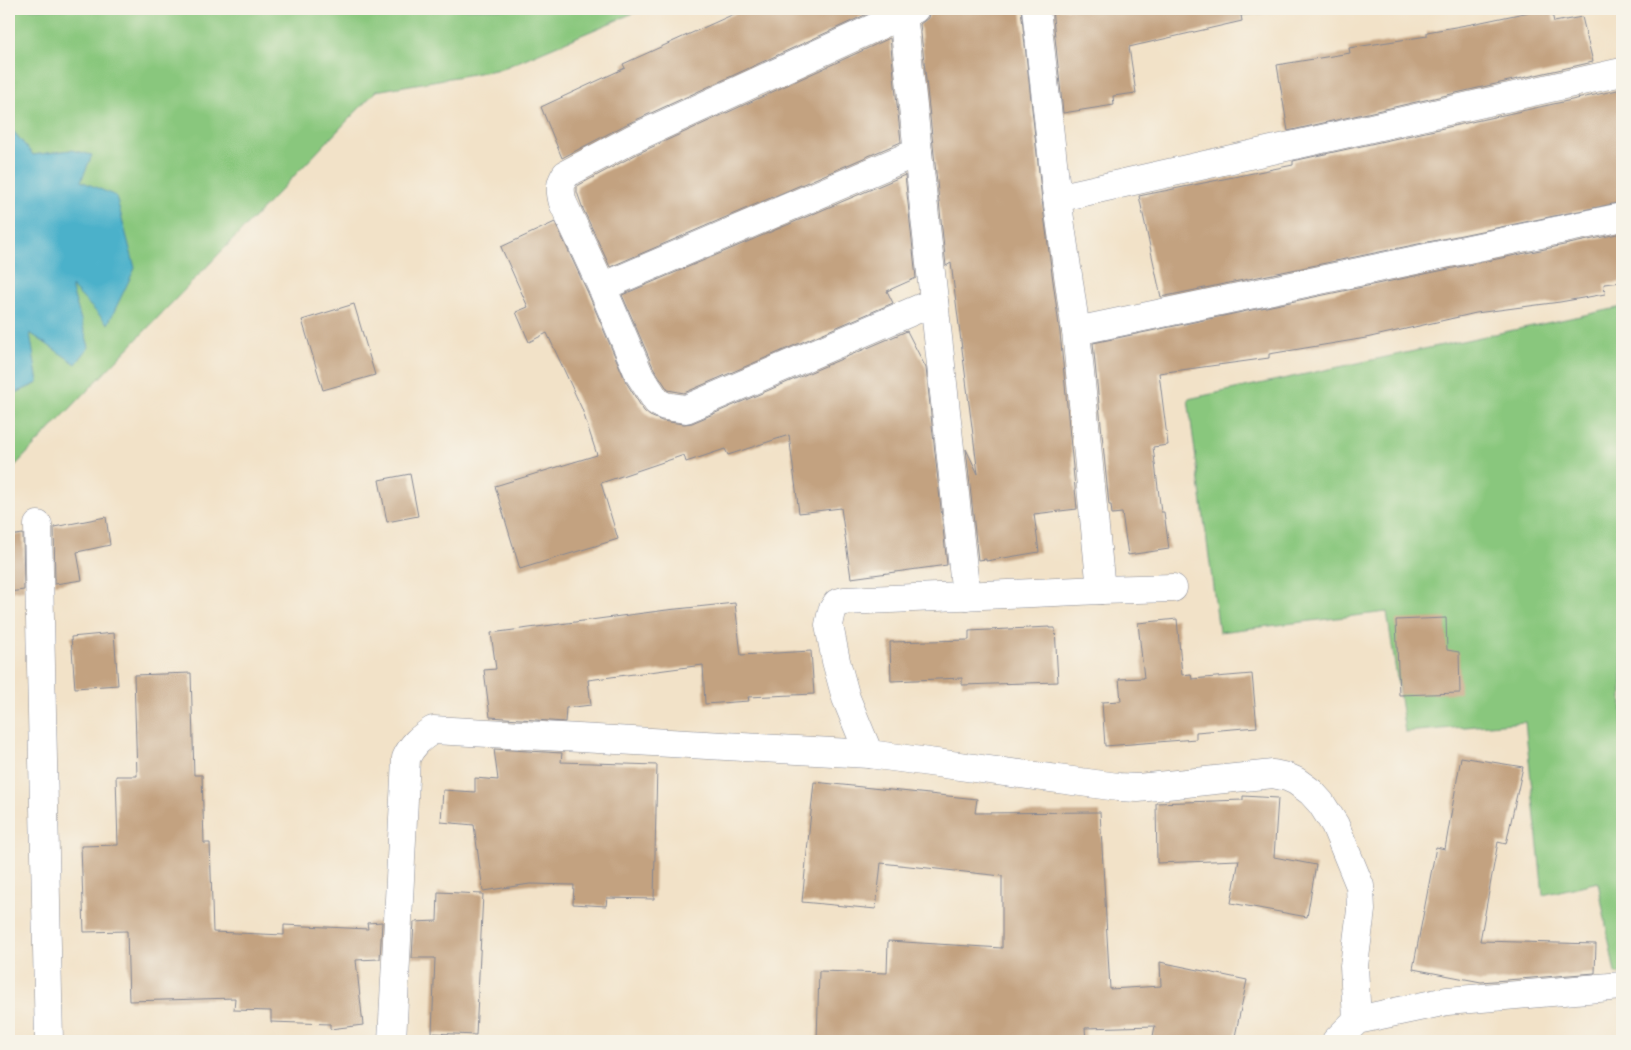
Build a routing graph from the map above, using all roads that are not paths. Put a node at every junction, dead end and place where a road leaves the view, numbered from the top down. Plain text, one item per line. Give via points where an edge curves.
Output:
1 (1036, 9) edge
2 (909, 11) edge
3 (1622, 72) edge
4 (918, 152) junction
5 (1057, 198) junction
6 (1622, 217) edge
7 (602, 287) junction
8 (934, 302) junction
9 (1076, 331) junction
10 (38, 525) dead end
11 (1173, 588) dead end
12 (1101, 590) junction
13 (966, 596) junction
14 (869, 754) junction
15 (1622, 986) edge
16 (1357, 1020) junction
17 (49, 1041) edge
18 (392, 1041) edge
19 (1336, 1041) edge

1 - 5 street
2 - 4 street
2 - 7 street via 632,138 566,174 560,192 563,203
3 - 5 street
4 - 7 street
4 - 8 street
5 - 9 street
6 - 9 street
7 - 8 street via 639,374 657,402 686,409
8 - 13 street
9 - 12 street
10 - 17 street
11 - 12 street
12 - 13 street
13 - 14 street via 844,601 835,606 829,625 836,661 846,698
14 - 16 street via 1118,787 1138,788 1273,774 1296,781 1311,792 1335,825 1360,886 1361,910 1354,966
14 - 18 street via 434,730 422,737 406,758
15 - 16 street via 1447,1001
16 - 19 street

